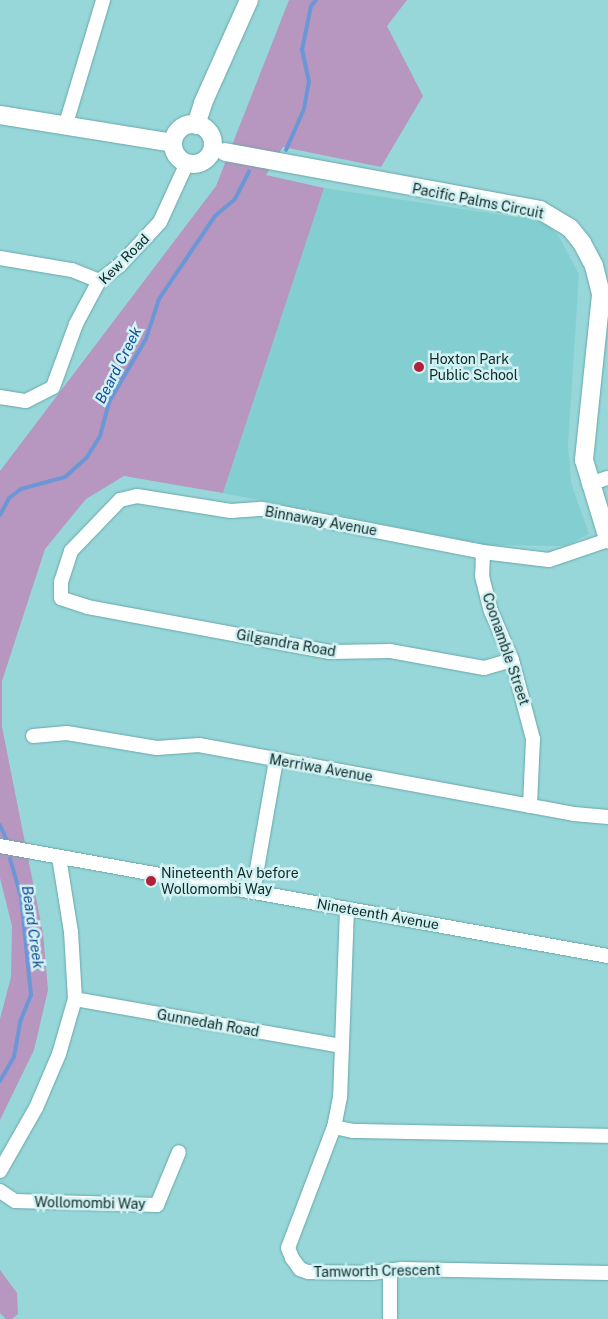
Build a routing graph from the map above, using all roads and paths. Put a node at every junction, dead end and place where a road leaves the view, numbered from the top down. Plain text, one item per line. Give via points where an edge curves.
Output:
1 (103, 0) edge
2 (249, 0) edge
3 (0, 115) edge
4 (196, 125) junction
5 (65, 127) junction
6 (173, 143) junction
7 (219, 150) junction
8 (187, 163) junction
9 (0, 258) edge
10 (99, 281) junction
11 (0, 397) edge
12 (608, 478) edge
13 (589, 484) junction
14 (608, 539) edge
15 (483, 552) junction
16 (61, 598) joint
17 (512, 660) junction
18 (33, 736) dead end
19 (276, 760) junction
20 (530, 806) junction
21 (608, 817) edge
22 (0, 846) edge
23 (59, 857) junction
24 (254, 892) junction
25 (347, 909) junction
26 (608, 956) edge
27 (75, 999) junction
28 (341, 1046) junction
29 (334, 1127) junction
30 (608, 1136) edge
31 (179, 1152) dead end
32 (0, 1170) edge
33 (1, 1196) edge
34 (390, 1270) junction
35 (608, 1273) edge
36 (390, 1319) edge

1 - 5 street
2 - 4 street via 202,103
3 - 5 street
4 - 6 street via 183,127
4 - 7 street via 207,131
5 - 6 street
6 - 8 street via 176,156
7 - 8 street via 203,161
7 - 13 street, Pacific Palms Circuit via 540,210 570,228 594,266 600,295 584,460
8 - 10 street, Kew Road via 160,222 119,266
9 - 10 street via 72,270
10 - 11 street, Kew Road via 76,324 53,387 26,401
12 - 13 street
13 - 14 street, Pacific Palms Circuit
14 - 15 street, Binnaway Avenue via 549,560
15 - 16 street, Binnaway Avenue via 262,509 231,511 137,496 120,500 71,551 61,582
15 - 17 street, Coonamble Street via 482,576 491,611
16 - 17 street, Gilgandra Road via 88,607 330,652 390,651 484,668
17 - 20 street, Coonamble Street via 533,739
18 - 19 street, Merriwa Avenue via 66,733 157,748 199,745
19 - 20 street, Merriwa Avenue
19 - 24 street
20 - 21 street, Merriwa Avenue
22 - 23 street, Nineteenth Avenue
23 - 24 street, Nineteenth Avenue
23 - 27 street via 71,932
24 - 25 street, Nineteenth Avenue
25 - 26 street, Nineteenth Avenue
25 - 28 street, Tamworth Crescent
27 - 28 street, Gunnedah Road
27 - 32 street via 59,1054 36,1108
28 - 29 street, Tamworth Crescent via 340,1097
29 - 30 street via 352,1131
29 - 34 street, Tamworth Crescent via 288,1248 300,1269 308,1272
31 - 33 street, Wollomombi Way via 157,1205 15,1201
34 - 35 street, Tamworth Crescent
34 - 36 street

